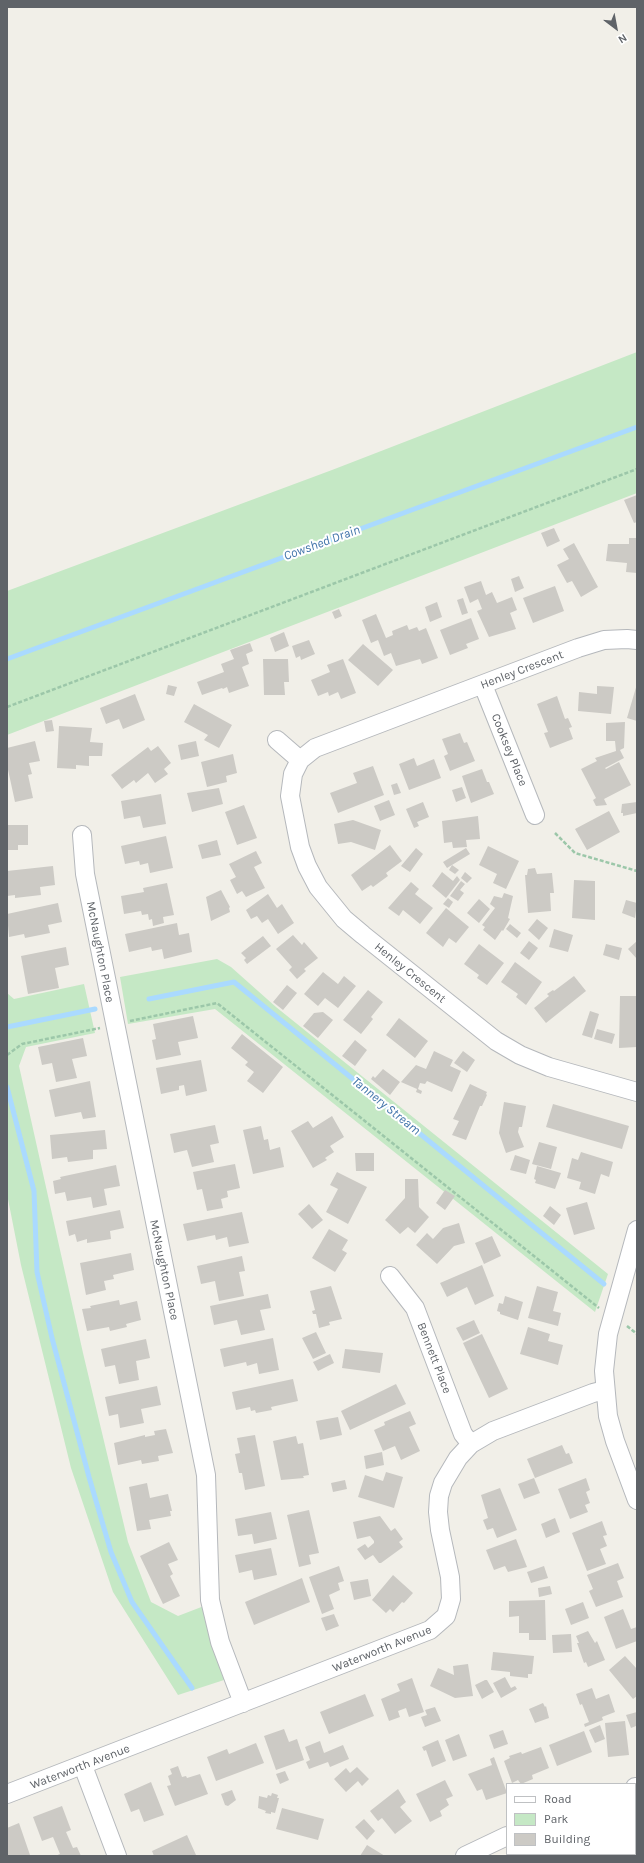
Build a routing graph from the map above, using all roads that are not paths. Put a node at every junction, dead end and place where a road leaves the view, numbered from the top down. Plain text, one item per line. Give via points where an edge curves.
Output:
1 (637, 640) edge
2 (483, 684) junction
3 (277, 740) dead end
4 (300, 760) junction
5 (535, 815) dead end
6 (82, 835) dead end
7 (637, 1092) edge
8 (637, 1230) edge
9 (390, 1276) dead end
10 (605, 1390) junction
11 (471, 1444) junction
12 (637, 1500) edge
13 (243, 1703) junction
14 (83, 1766) junction
15 (7, 1794) edge
16 (506, 1836) edge
17 (117, 1856) edge
18 (465, 1856) edge

1 - 2 street, Henley Crescent via 604,640
2 - 4 street, Henley Crescent via 320,746
2 - 5 street, Cooksey Place
3 - 4 street
4 - 7 street, Henley Crescent via 293,774 290,796 300,847 318,887 344,919 496,1042 549,1067
6 - 13 street, McNaughton Place via 86,882 206,1475 210,1600 220,1642
8 - 10 street via 613,1314 605,1354
9 - 11 street, Bennett Place via 415,1308 463,1434
10 - 11 street, Waterworth Avenue via 506,1426
10 - 12 street via 608,1416 615,1441
11 - 13 street, Waterworth Avenue via 450,1470 439,1496 440,1530 451,1590 450,1608 446,1616 421,1635
13 - 14 street, Waterworth Avenue
14 - 15 street, Waterworth Avenue
14 - 17 street
16 - 18 street

